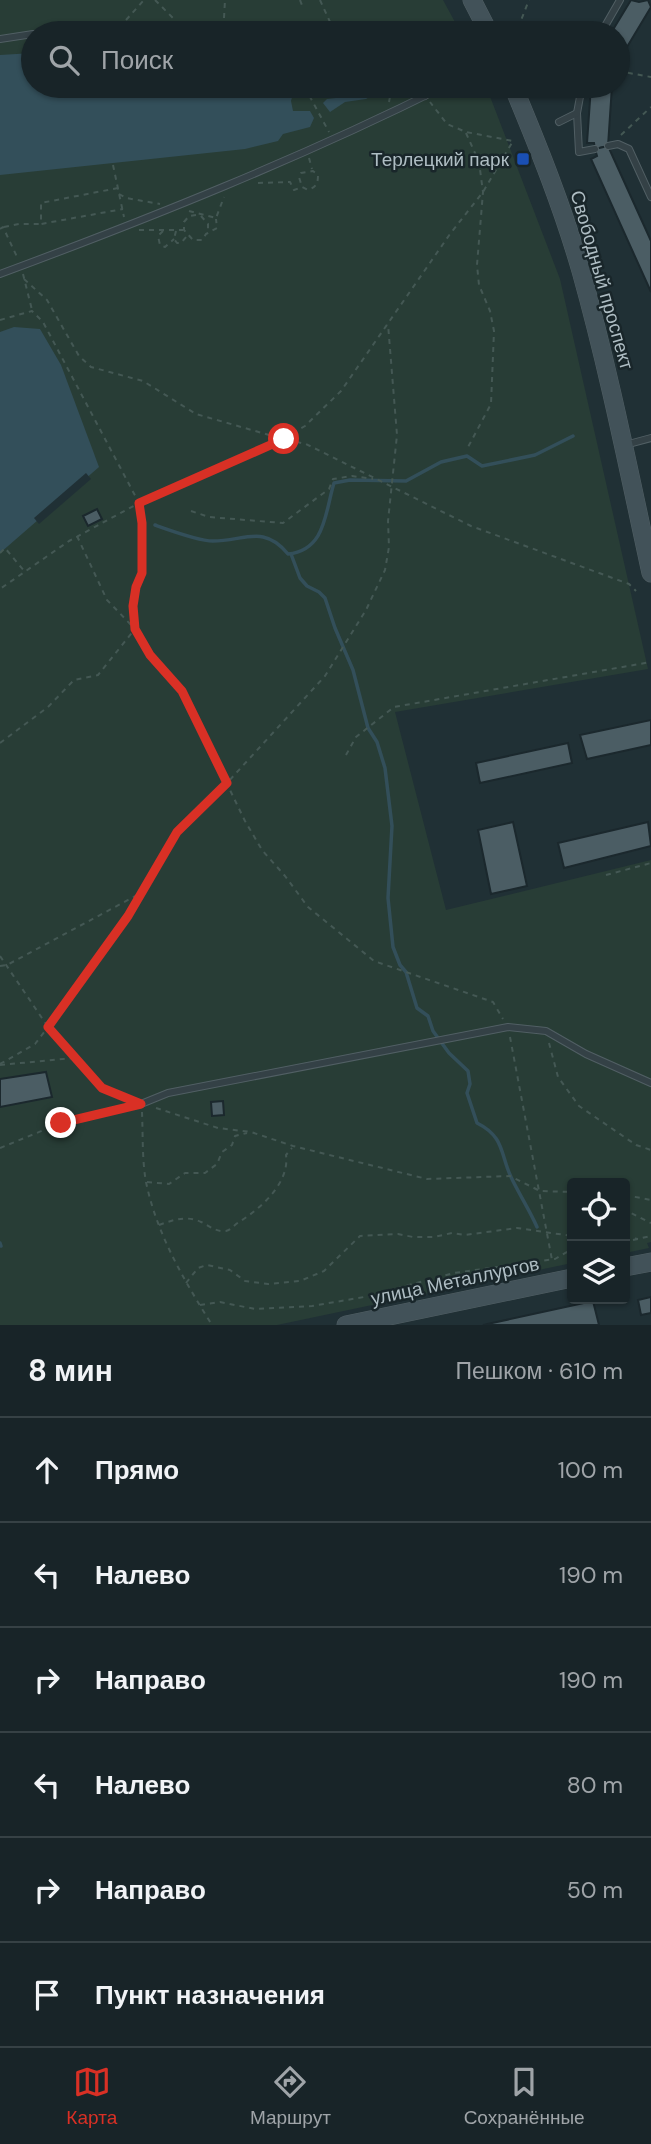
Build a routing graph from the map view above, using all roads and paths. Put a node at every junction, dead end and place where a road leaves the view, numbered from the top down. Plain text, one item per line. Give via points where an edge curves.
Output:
1 (144, 0) edge
2 (155, 0) edge
3 (225, 0) edge
4 (300, 0) edge
5 (320, 0) edge
6 (472, 0) edge
7 (529, 0) edge
8 (620, 0) edge
9 (303, 8) dead end
10 (125, 21) edge
11 (177, 21) edge
12 (223, 21) edge
13 (330, 21) edge
14 (483, 21) edge
15 (521, 21) edge
16 (608, 21) edge
17 (21, 35) edge
18 (0, 38) edge
19 (630, 73) edge
20 (651, 77) edge
21 (310, 98) edge
22 (390, 98) edge
23 (421, 98) edge
24 (427, 98) edge
25 (518, 98) edge
26 (580, 98) edge
27 (651, 107) edge
28 (577, 113) junction
29 (382, 117) junction
30 (559, 122) dead end
31 (466, 132) junction
32 (334, 139) junction
33 (618, 144) junction
34 (608, 146) dead end
35 (595, 149) dead end
36 (308, 150) junction
37 (113, 165) dead end
38 (313, 171) junction
39 (299, 177) junction
40 (229, 183) junction
41 (254, 183) dead end
42 (290, 183) junction
43 (302, 187) junction
44 (118, 188) junction
45 (483, 192) junction
46 (119, 194) junction
47 (651, 197) edge
48 (174, 206) junction
49 (123, 209) junction
50 (199, 214) junction
51 (216, 218) junction
52 (41, 225) junction
53 (126, 225) junction
54 (3, 228) dead end
55 (138, 230) dead end
56 (164, 230) junction
57 (177, 230) junction
58 (184, 230) junction
59 (208, 233) junction
60 (187, 236) junction
61 (174, 239) junction
62 (0, 274) edge
63 (24, 279) dead end
64 (0, 320) edge
65 (388, 324) junction
66 (651, 438) edge
67 (284, 439) junction
68 (624, 445) junction
69 (467, 449) dead end
70 (377, 479) junction
71 (391, 488) junction
72 (139, 503) junction
73 (191, 511) dead end
74 (77, 536) junction
75 (0, 552) edge
76 (25, 572) junction
77 (651, 573) edge
78 (0, 589) edge
79 (636, 591) dead end
80 (135, 629) junction
81 (651, 662) edge
82 (0, 743) edge
83 (346, 755) dead end
84 (227, 783) junction
85 (651, 863) edge
86 (606, 875) dead end
87 (142, 892) junction
88 (0, 956) edge
89 (7, 965) junction
90 (0, 966) edge
91 (48, 1027) junction
92 (508, 1027) junction
93 (546, 1031) junction
94 (75, 1058) junction
95 (0, 1065) edge
96 (651, 1083) edge
97 (141, 1104) junction
98 (251, 1132) junction
99 (293, 1146) junction
100 (0, 1148) edge
101 (651, 1150) edge
102 (146, 1182) junction
103 (540, 1191) junction
104 (567, 1192) edge
105 (630, 1196) edge
106 (651, 1200) edge
107 (630, 1212) edge
108 (651, 1223) edge
109 (158, 1226) junction
110 (547, 1233) junction
111 (567, 1235) edge
112 (651, 1236) edge
113 (630, 1238) edge
114 (639, 1239) junction
115 (630, 1244) edge
116 (567, 1252) edge
117 (552, 1259) junction
118 (651, 1262) edge
119 (630, 1267) edge
120 (567, 1279) edge
121 (186, 1283) junction
122 (200, 1305) junction
123 (212, 1325) edge
124 (346, 1325) edge

1 - 10 path
2 - 11 path
3 - 12 path
4 - 9 path
5 - 13 path
6 - 14 main road
7 - 15 path
8 - 16 lane
17 - 18 lane
19 - 20 path
21 - 32 path
22 - 29 path
23 - 29 lane
24 - 31 path via 447,124
25 - 68 main road, Свободный проспект via 580,269
26 - 28 lane
27 - 33 path via 622,133
28 - 30 lane
28 - 35 lane via 579,152
29 - 32 lane
31 - 45 path via 480,162
31 - 45 path via 513,141
32 - 36 lane
33 - 34 lane
33 - 47 lane via 629,149
36 - 38 path
36 - 40 lane
37 - 44 path
38 - 39 path
38 - 43 path via 318,176 315,187
39 - 42 path
39 - 43 path
40 - 48 lane
40 - 51 path
41 - 42 path
42 - 43 path via 294,190
44 - 46 path
44 - 52 path via 41,203
45 - 65 path
45 - 69 path via 477,265 494,331 491,404
46 - 48 path
46 - 49 path
48 - 50 path
48 - 53 lane
49 - 52 path
49 - 53 path
50 - 51 path
50 - 58 path via 184,222
50 - 59 path via 206,219
51 - 59 path via 217,228
52 - 54 path
53 - 62 lane
55 - 56 path
56 - 57 path
56 - 61 path via 158,236 160,245 165,247
57 - 58 path
57 - 61 path
58 - 60 path
59 - 60 path via 202,240
60 - 61 path via 181,243
63 - 67 path via 47,300 79,356 91,367 143,382 196,414
64 - 72 path via 32,311 43,322
65 - 67 path via 341,390 305,426
65 - 71 path via 397,435
66 - 68 lane
67 - 70 path via 306,444
67 - 72 path
68 - 77 main road, Свободный проспект
70 - 71 path
70 - 73 path via 352,475 333,479 329,489 283,523 209,517
71 - 79 path via 471,526 629,584
71 - 84 path via 385,570 366,610 325,677
72 - 74 path
72 - 80 path via 142,573 133,606
74 - 76 path
74 - 80 path via 107,600
75 - 76 path via 5,548
76 - 78 path
80 - 82 path via 99,675 74,680 48,707
80 - 84 path via 150,655 182,691
81 - 83 path via 394,707 356,737
84 - 87 path via 177,832
84 - 92 path via 262,850 308,907 374,961 493,1002
85 - 86 path
87 - 89 path
87 - 91 path
88 - 89 path
89 - 90 path
89 - 91 path
91 - 94 path
91 - 95 path via 35,1044
92 - 93 lane
92 - 97 lane via 168,1093
92 - 103 path
93 - 96 lane via 586,1055
93 - 101 path via 558,1077 579,1106 636,1145
94 - 95 path
94 - 97 path via 102,1088
97 - 98 path via 218,1128
97 - 100 path via 61,1123
97 - 102 path
98 - 99 path
98 - 102 path via 235,1136 217,1164 205,1173 185,1174 169,1184
99 - 103 path via 427,1179 510,1176
99 - 109 path via 286,1155 283,1176 269,1197 252,1216 228,1231 179,1218
102 - 109 path
103 - 104 path
103 - 110 path
105 - 106 path
107 - 108 path
109 - 121 path
110 - 111 path
110 - 117 path
110 - 121 path via 517,1228 434,1237 360,1236 324,1270 300,1281 245,1281 230,1270 206,1265
112 - 114 path
113 - 114 path
114 - 115 path
116 - 117 path
117 - 122 path via 454,1273 312,1306 255,1309
118 - 119 main road
120 - 124 main road, улица Металлургов
121 - 122 path
122 - 123 path

